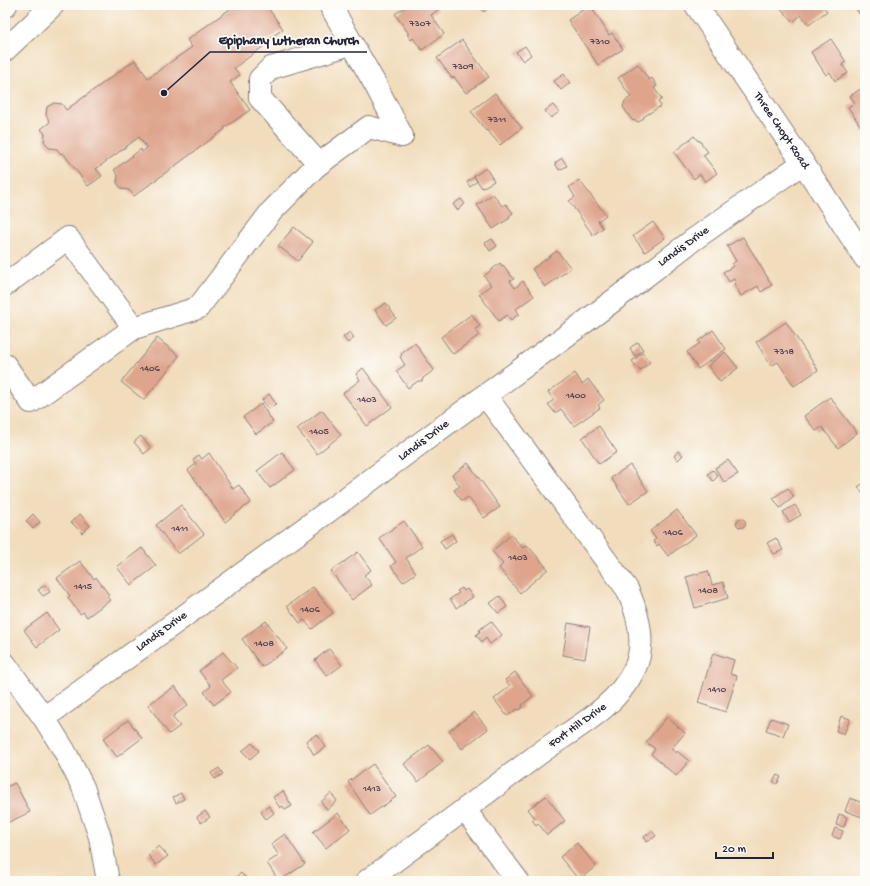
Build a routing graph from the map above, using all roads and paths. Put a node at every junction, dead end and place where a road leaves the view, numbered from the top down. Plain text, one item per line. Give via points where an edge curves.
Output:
1 (53, 5) edge
2 (330, 5) edge
3 (696, 5) edge
4 (351, 44) junction
5 (5, 50) edge
6 (803, 163) junction
7 (319, 164) junction
8 (865, 258) edge
9 (5, 285) edge
10 (134, 328) junction
11 (5, 365) edge
12 (485, 395) junction
13 (5, 664) edge
14 (44, 718) junction
15 (465, 810) junction
16 (108, 881) edge
17 (367, 881) edge
18 (518, 881) edge

1 - 5 street
2 - 4 street
3 - 6 street, Three Chopt Road
4 - 7 street via 402,136 369,127
4 - 7 street via 271,68 260,80 260,98
6 - 8 street, Three Chopt Road
6 - 12 street, Landis Drive via 693,240
7 - 10 street via 271,212 198,308
9 - 10 street via 68,238
10 - 11 street via 31,402
12 - 14 street, Landis Drive
12 - 15 street, Fort Hill Drive via 627,589 637,616 640,638 635,669 616,698
13 - 14 street
14 - 16 street via 83,788 100,837
15 - 17 street, Fort Hill Drive
15 - 18 street

